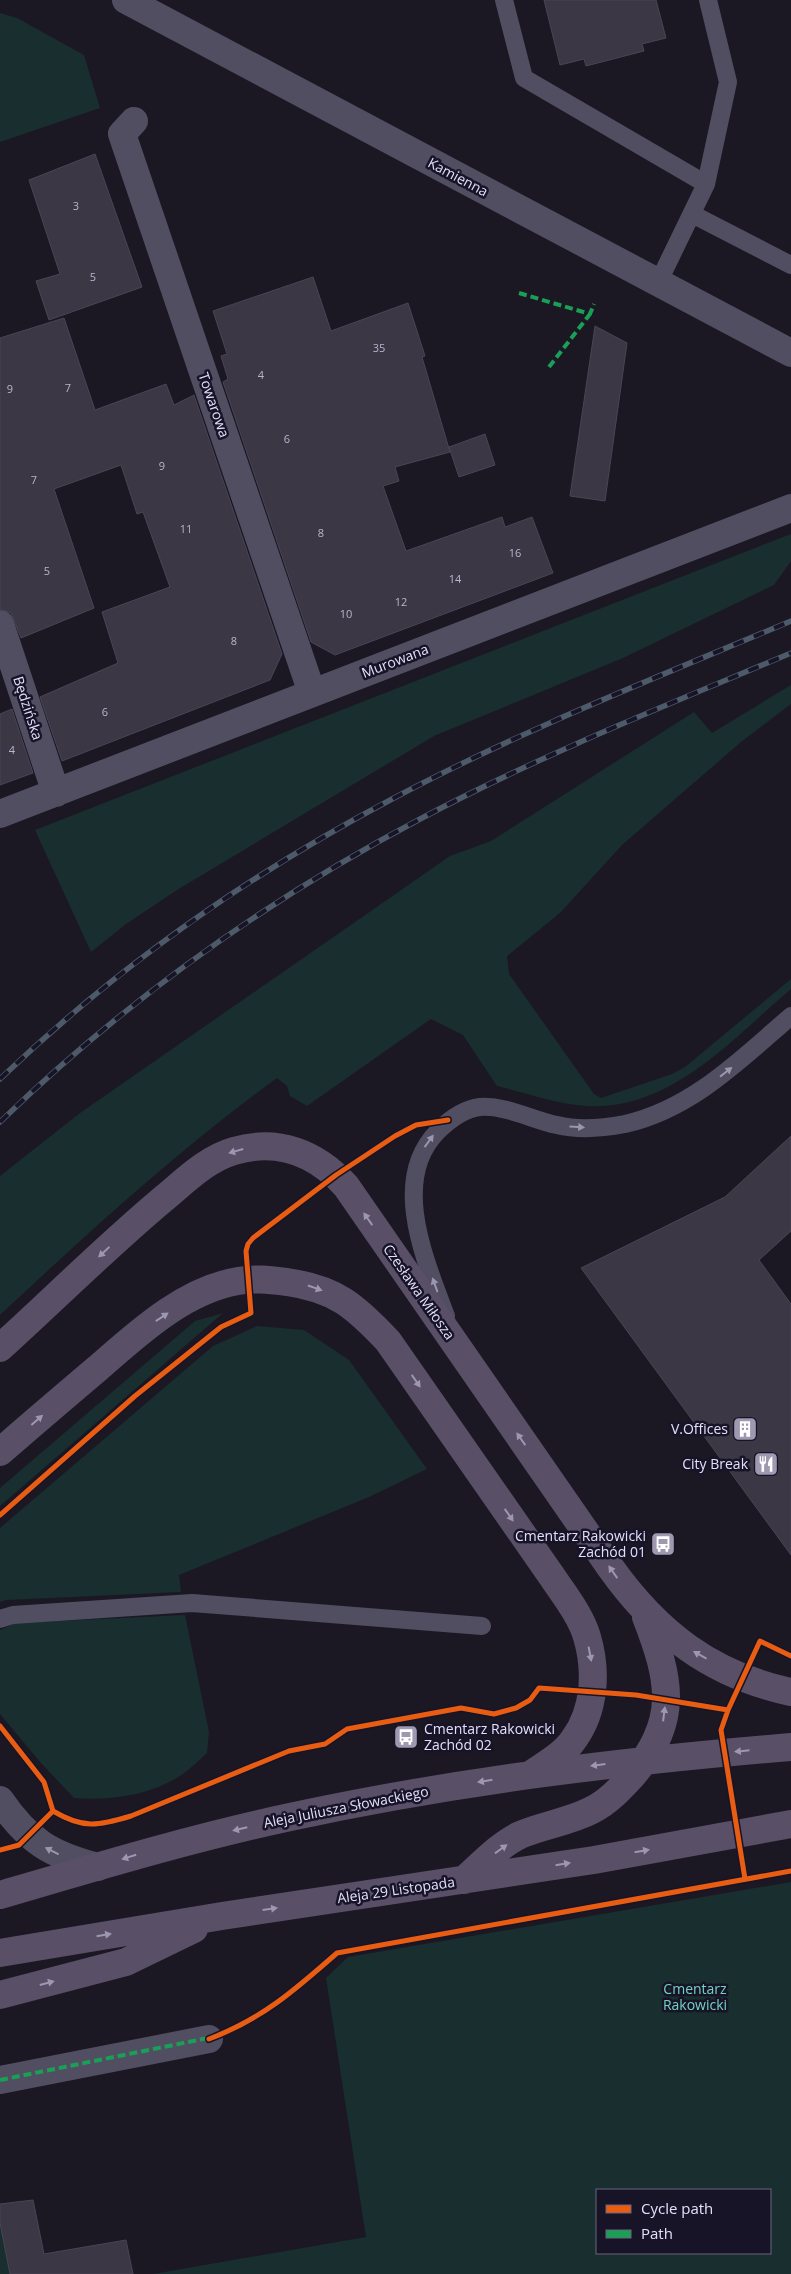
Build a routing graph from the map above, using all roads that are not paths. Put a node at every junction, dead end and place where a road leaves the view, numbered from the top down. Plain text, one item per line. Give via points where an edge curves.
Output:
1 (126, 0) edge
2 (504, 0) edge
3 (708, 0) edge
4 (134, 121) dead end
5 (706, 184) junction
6 (692, 214) junction
7 (791, 264) edge
8 (658, 283) junction
9 (791, 353) edge
10 (791, 508) edge
11 (0, 624) edge
12 (312, 693) junction
13 (56, 792) junction
14 (0, 814) edge
15 (791, 1016) edge
16 (458, 1347) junction
17 (0, 1348) edge
18 (0, 1452) edge
19 (643, 1611) junction
20 (0, 1619) edge
21 (482, 1626) dead end
22 (791, 1692) edge
23 (791, 1747) edge
24 (646, 1759) junction
25 (533, 1773) junction
26 (0, 1800) edge
27 (791, 1824) edge
28 (98, 1867) junction
29 (464, 1880) junction
30 (0, 1895) edge
31 (222, 1916) junction
32 (0, 1953) edge
33 (0, 1995) edge
34 (209, 2038) dead end
35 (0, 2080) edge

1 - 8 street, Kamienna
2 - 5 lane via 524,78
3 - 5 lane via 728,82
4 - 12 street, Towarowa via 122,134
5 - 6 lane
6 - 7 lane
6 - 8 lane
8 - 9 street, Kamienna
10 - 12 street, Murowana
11 - 13 street, Będzińska
12 - 13 street, Murowana
13 - 14 street, Murowana
16 -> 15 lane via 424,1257 413,1203 418,1162 427,1141 448,1120 479,1107 506,1110 558,1126 573,1127 624,1124 648,1117 704,1089
16 -> 17 main road, Czesława Miłosza via 336,1175 293,1150 254,1146 232,1152 196,1172 133,1225
19 -> 16 main road, Czesława Miłosza
18 -> 25 main road via 135,1337 185,1302 212,1288 237,1281 264,1279 311,1286 337,1297 364,1315 388,1342 553,1578 587,1636 593,1673 586,1719 574,1740
22 -> 19 main road, Czesława Miłosza via 742,1678 693,1652
24 -> 19 main road via 664,1722 666,1679 661,1655
20 - 21 lane via 12,1615 192,1603
23 -> 24 main road
24 -> 25 main road
29 -> 24 main road via 519,1836 592,1811 608,1800
25 -> 28 main road, Aleja Juliusza Słowackiego via 289,1817 160,1848
28 -> 26 street via 68,1859 45,1848 29,1835
29 -> 27 main road, Aleja 29 Listopada
28 - 30 main road
31 -> 29 main road, Aleja 29 Listopada
32 -> 31 main road, Aleja 29 Listopada
33 -> 31 main road via 126,1962
34 - 35 street

